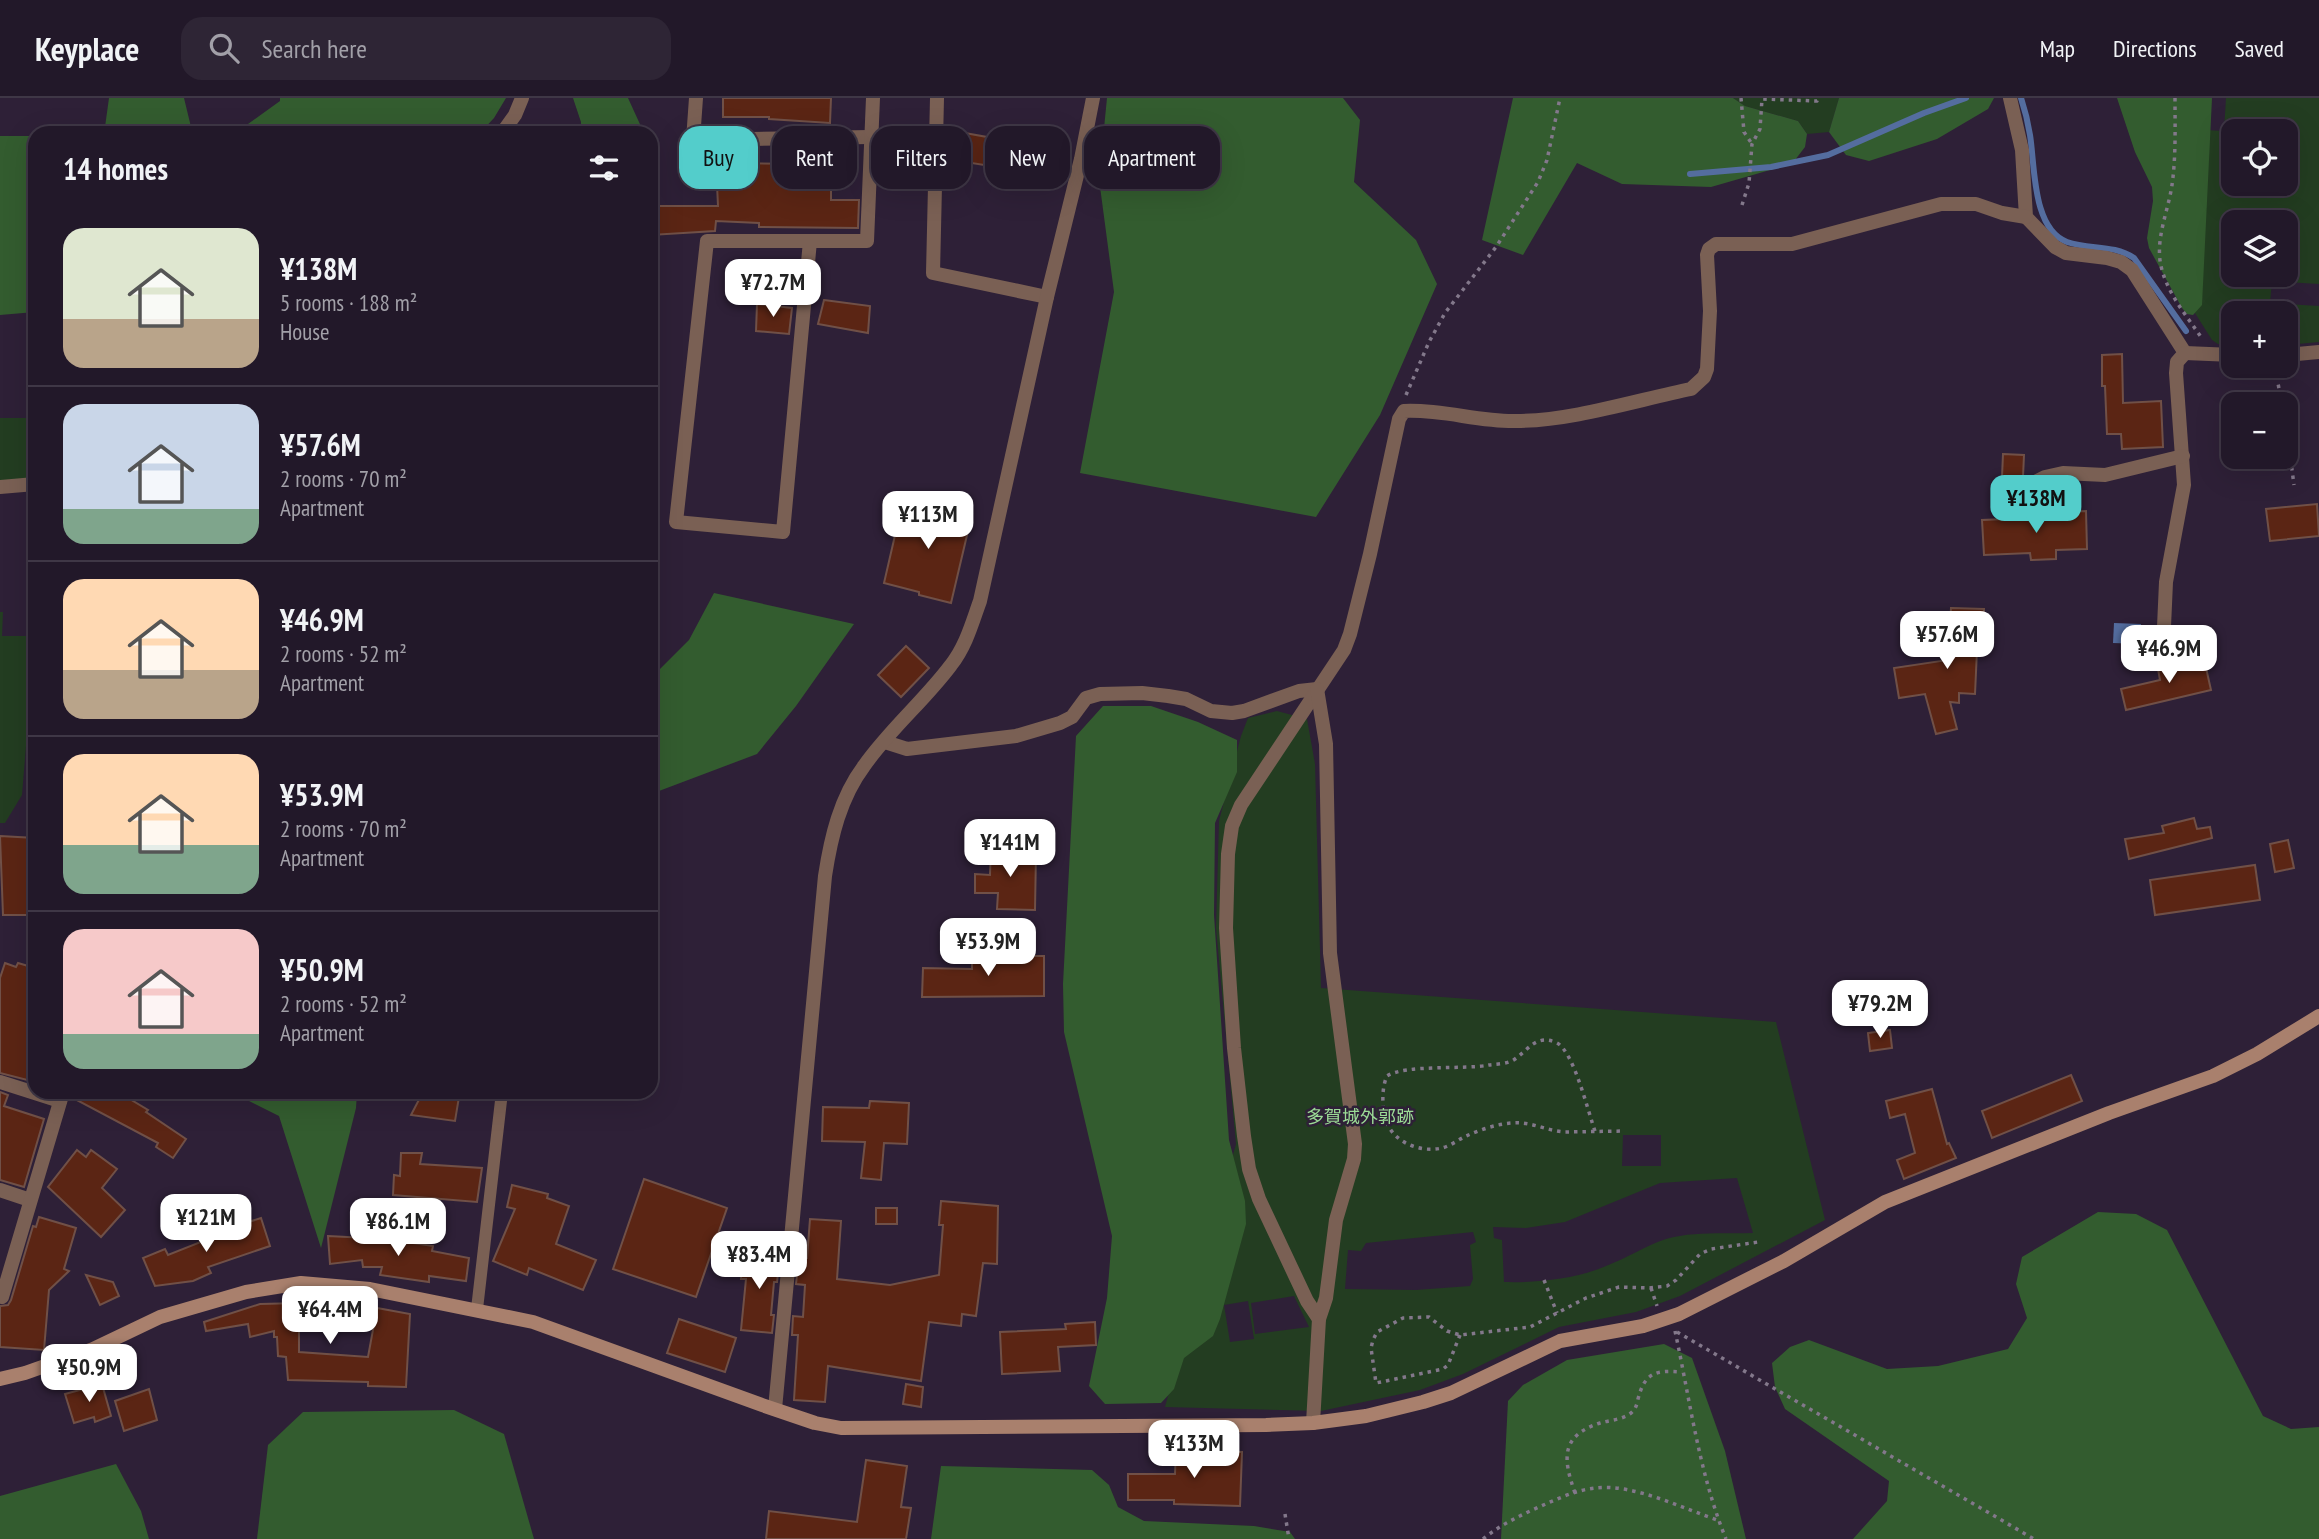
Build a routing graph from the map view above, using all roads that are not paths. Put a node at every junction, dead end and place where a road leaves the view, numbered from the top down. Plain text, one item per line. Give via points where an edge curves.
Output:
1 (522, 98) edge
2 (696, 98) edge
3 (873, 98) edge
4 (936, 98) edge
5 (1093, 98) edge
6 (2010, 98) edge
7 (507, 126) edge
8 (870, 137) junction
9 (2026, 217) junction
10 (810, 241) junction
11 (1048, 298) junction
12 (2319, 352) edge
13 (2185, 353) junction
14 (2221, 354) edge
15 (2298, 354) edge
16 (2183, 456) junction
17 (28, 485) edge
18 (2028, 486) dead end
19 (0, 488) edge
20 (2162, 649) dead end
21 (1317, 689) junction
22 (885, 742) junction
23 (2319, 1016) edge
24 (0, 1082) edge
25 (28, 1089) edge
26 (61, 1099) edge
27 (501, 1099) edge
28 (0, 1190) edge
29 (30, 1200) junction
30 (0, 1296) edge
31 (477, 1310) junction
32 (1319, 1319) junction
33 (0, 1379) edge
34 (775, 1409) junction
35 (1313, 1423) junction

1 - 7 street
2 - 8 street via 693,140
3 - 8 street
4 - 11 street via 933,273
5 - 11 street
6 - 9 street via 2022,150
8 - 10 street via 867,241
9 - 13 street via 2054,247 2066,253 2121,262 2132,270
9 - 21 street via 1976,204 1941,204 1792,244 1716,244 1707,255 1707,369 1691,389 1519,421 1404,411 1350,634
10 - 10 street via 707,241 676,522 783,532
11 - 22 street via 980,601 965,642 952,664
12 - 15 street
13 - 14 street
13 - 16 street via 2177,362 2176,373
16 - 18 street via 2105,475 2063,473
16 - 20 street via 2184,491 2166,582
17 - 19 street
21 - 22 street via 1232,713 1211,711 1186,699 1100,694 1086,698 1072,717 1016,736 907,749
21 - 32 street via 1326,744 1330,953 1355,1144
21 - 32 street via 1232,826 1226,928 1234,1048 1250,1169 1259,1199
22 - 34 street via 863,766 840,809 825,876
23 - 35 street via 2213,1076 1885,1202 1784,1261 1679,1314 1643,1326 1560,1341 1423,1402
24 - 25 street
26 - 29 street
27 - 31 lane
28 - 29 street
29 - 30 street
31 - 33 street via 370,1289 301,1283 246,1292 160,1317 93,1349
31 - 34 street via 533,1322
32 - 35 street
34 - 35 street via 841,1428

